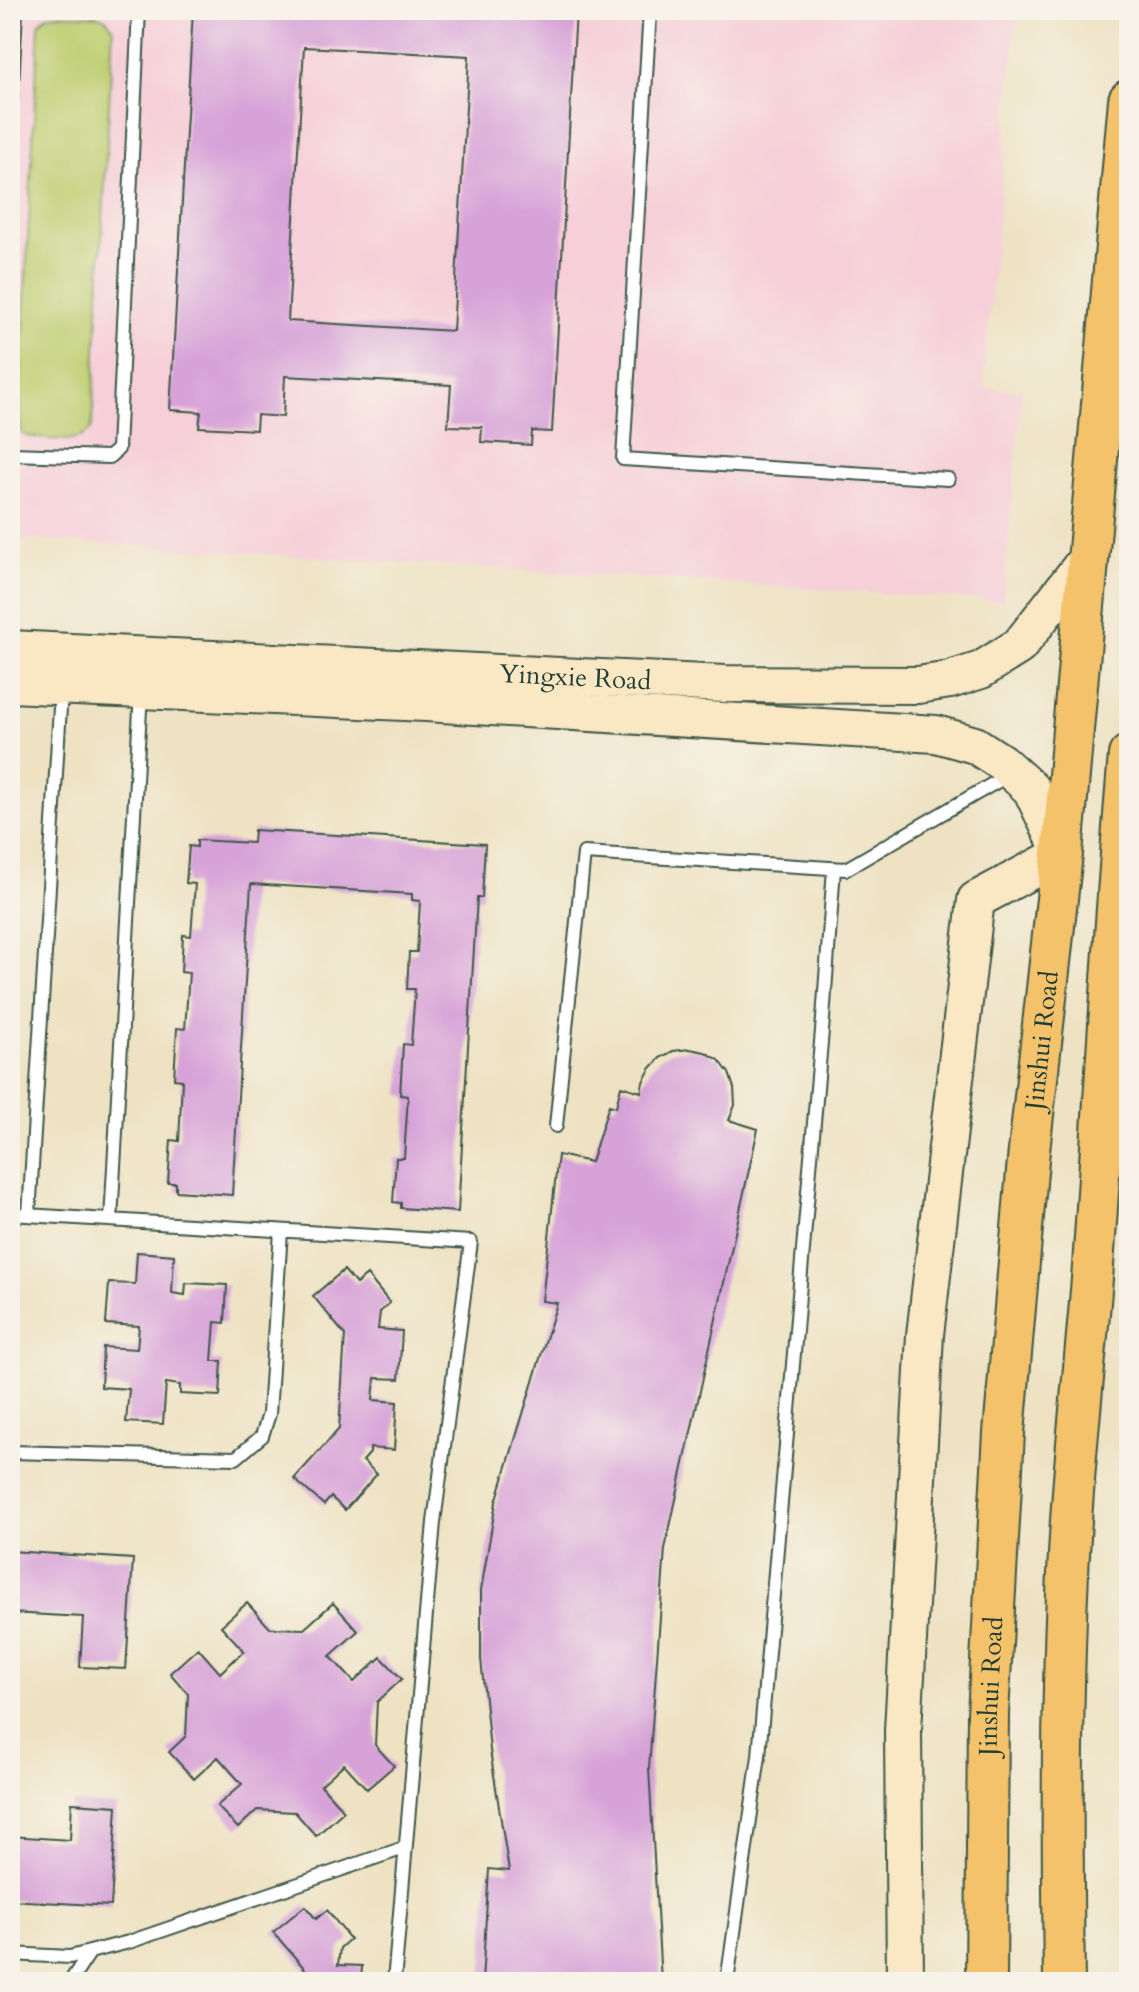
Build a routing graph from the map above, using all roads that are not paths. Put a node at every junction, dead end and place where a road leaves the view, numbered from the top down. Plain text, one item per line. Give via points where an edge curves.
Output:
1 (16, 10) edge
2 (139, 10) edge
3 (650, 10) edge
4 (1129, 100) edge
5 (10, 124) edge
6 (10, 454) edge
7 (948, 479) dead end
8 (1089, 556) junction
9 (10, 649) edge
10 (10, 684) edge
11 (61, 686) junction
12 (141, 689) junction
13 (1129, 755) edge
14 (1013, 773) junction
15 (1062, 854) junction
16 (1120, 859) junction
17 (834, 868) junction
18 (1129, 903) edge
19 (556, 1126) dead end
20 (10, 1214) edge
21 (29, 1215) junction
22 (111, 1220) junction
23 (281, 1231) junction
24 (10, 1452) edge
25 (404, 1848) junction
26 (90, 1952) junction
27 (10, 1954) edge
28 (70, 1982) edge
29 (394, 1982) edge
30 (727, 1982) edge
31 (905, 1982) edge
32 (986, 1982) edge
33 (1064, 1982) edge

1 - 5 lane
2 - 6 lane via 118,449 109,457
3 - 7 lane via 623,459
4 - 8 main road, Jinshui Road
8 - 9 street, Yingxie Road via 1019,646 981,670 918,685 709,683
8 - 15 main road, Jinshui Road
10 - 11 street, Yingxie Road
11 - 12 street, Yingxie Road
11 - 21 lane
12 - 14 street, Yingxie Road via 936,734 975,745
12 - 22 lane
13 - 16 main road
14 - 15 street, Yingxie Road via 1031,789
14 - 17 lane via 846,869
15 - 31 street via 976,900 925,1335 903,1730
15 - 32 main road, Jinshui Road via 1004,1433 988,1714
16 - 18 main road
16 - 33 main road via 1070,1537
17 - 19 lane via 584,853
17 - 30 lane via 759,1756
20 - 21 lane
21 - 22 lane
22 - 23 lane
23 - 24 lane via 269,1414 262,1436 236,1458
23 - 25 lane via 471,1242 434,1522
25 - 26 lane
25 - 29 lane
26 - 27 lane via 70,1957
26 - 28 lane

